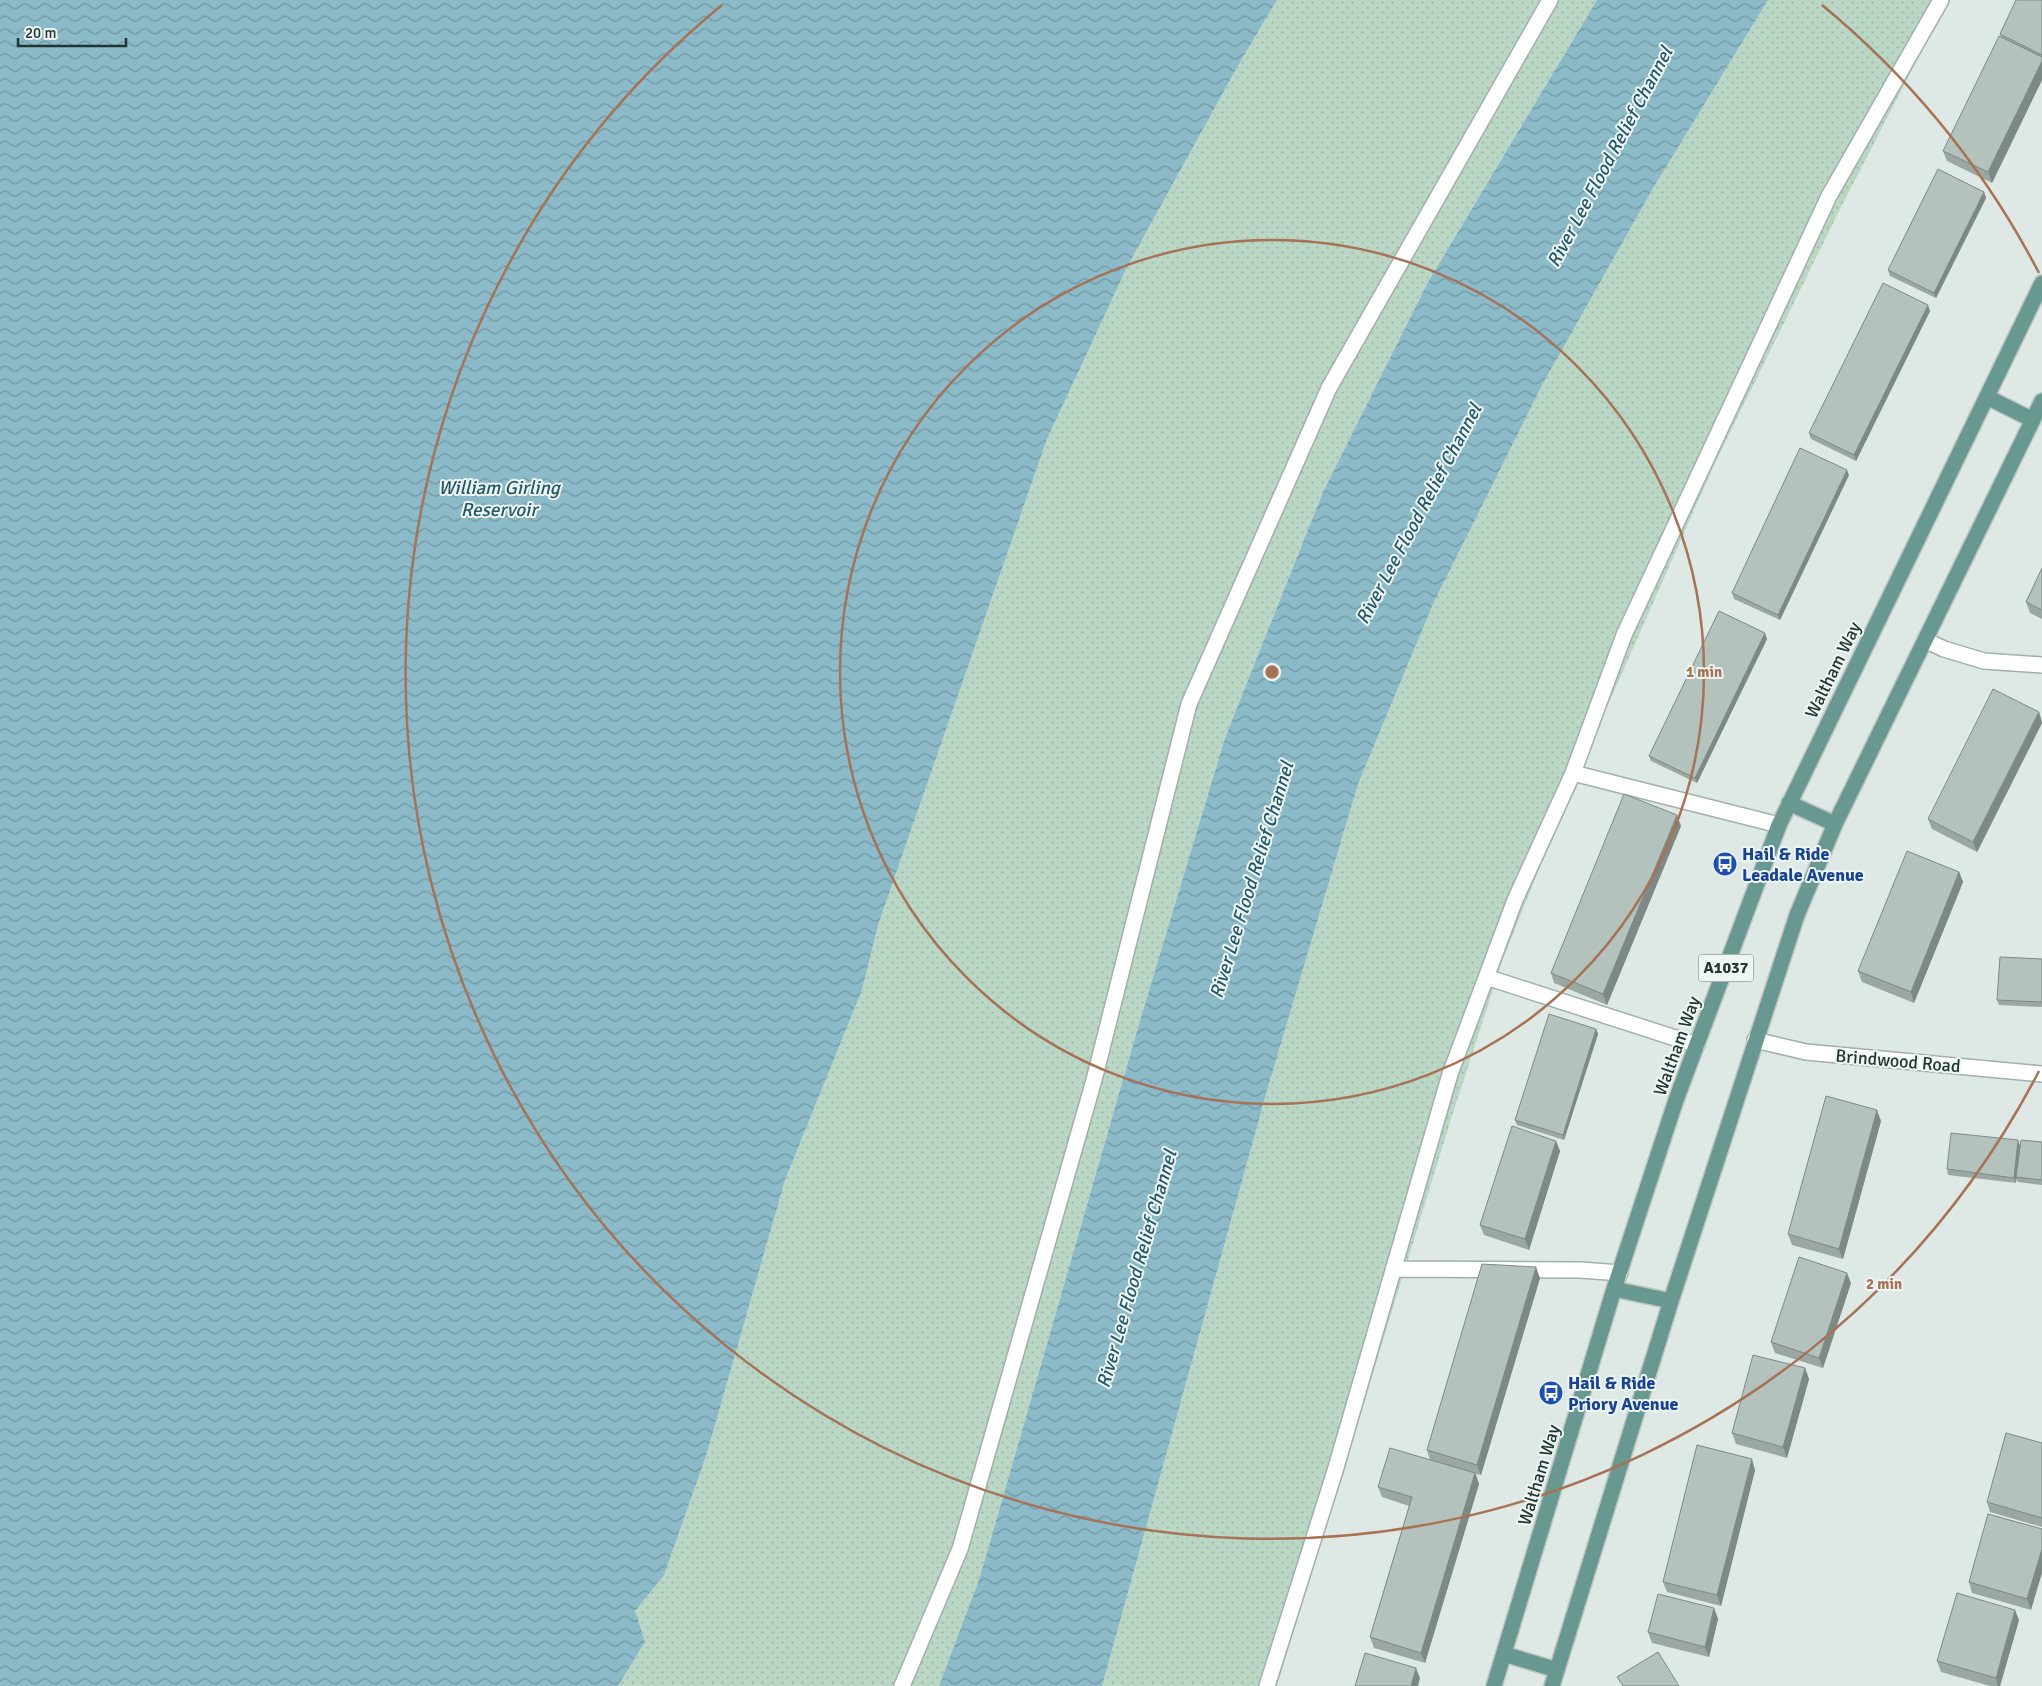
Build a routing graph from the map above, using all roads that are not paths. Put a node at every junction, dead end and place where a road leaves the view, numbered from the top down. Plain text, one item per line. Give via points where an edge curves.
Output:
1 (1550, 0) edge
2 (1941, 0) edge
3 (2042, 283) edge
4 (1987, 397) junction
5 (2042, 401) edge
6 (2033, 420) junction
7 (1924, 640) junction
8 (2042, 665) edge
9 (1573, 773) junction
10 (1789, 803) junction
11 (1836, 824) junction
12 (1779, 825) junction
13 (1486, 977) junction
14 (1755, 1040) junction
15 (1697, 1045) junction
16 (2042, 1074) edge
17 (1394, 1269) junction
18 (1620, 1273) junction
19 (1614, 1289) junction
20 (1671, 1302) junction
21 (1504, 1654) junction
22 (1557, 1670) junction
23 (902, 1686) edge
24 (1267, 1686) edge
25 (1494, 1686) edge
26 (1552, 1686) edge

1 - 23 street via 1329,388 1190,704 1094,1080 960,1549
2 - 9 street via 1825,205 1624,635
3 - 4 main road, Waltham Way / A1037
4 - 6 main road
4 - 10 main road, Waltham Way / A1037
5 - 6 main road, A1037
6 - 7 main road, A1037
7 - 8 street via 1984,661
7 - 11 main road, A1037
9 - 12 street
9 - 13 street via 1515,900
10 - 11 main road
10 - 12 main road, Waltham Way / A1037
11 - 14 main road, A1037 via 1796,915
12 - 15 main road, Waltham Way / A1037
13 - 15 street
13 - 17 street via 1450,1074
14 - 16 street, Brindwood Road via 1806,1052
14 - 20 main road, A1037
15 - 18 main road, Waltham Way / A1037
17 - 18 street
17 - 24 street
18 - 19 main road, Waltham Way / A1037
19 - 20 main road
19 - 21 main road, Waltham Way / A1037
20 - 22 main road, A1037
21 - 22 main road
21 - 25 main road, Waltham Way / A1037
22 - 26 main road, A1037

